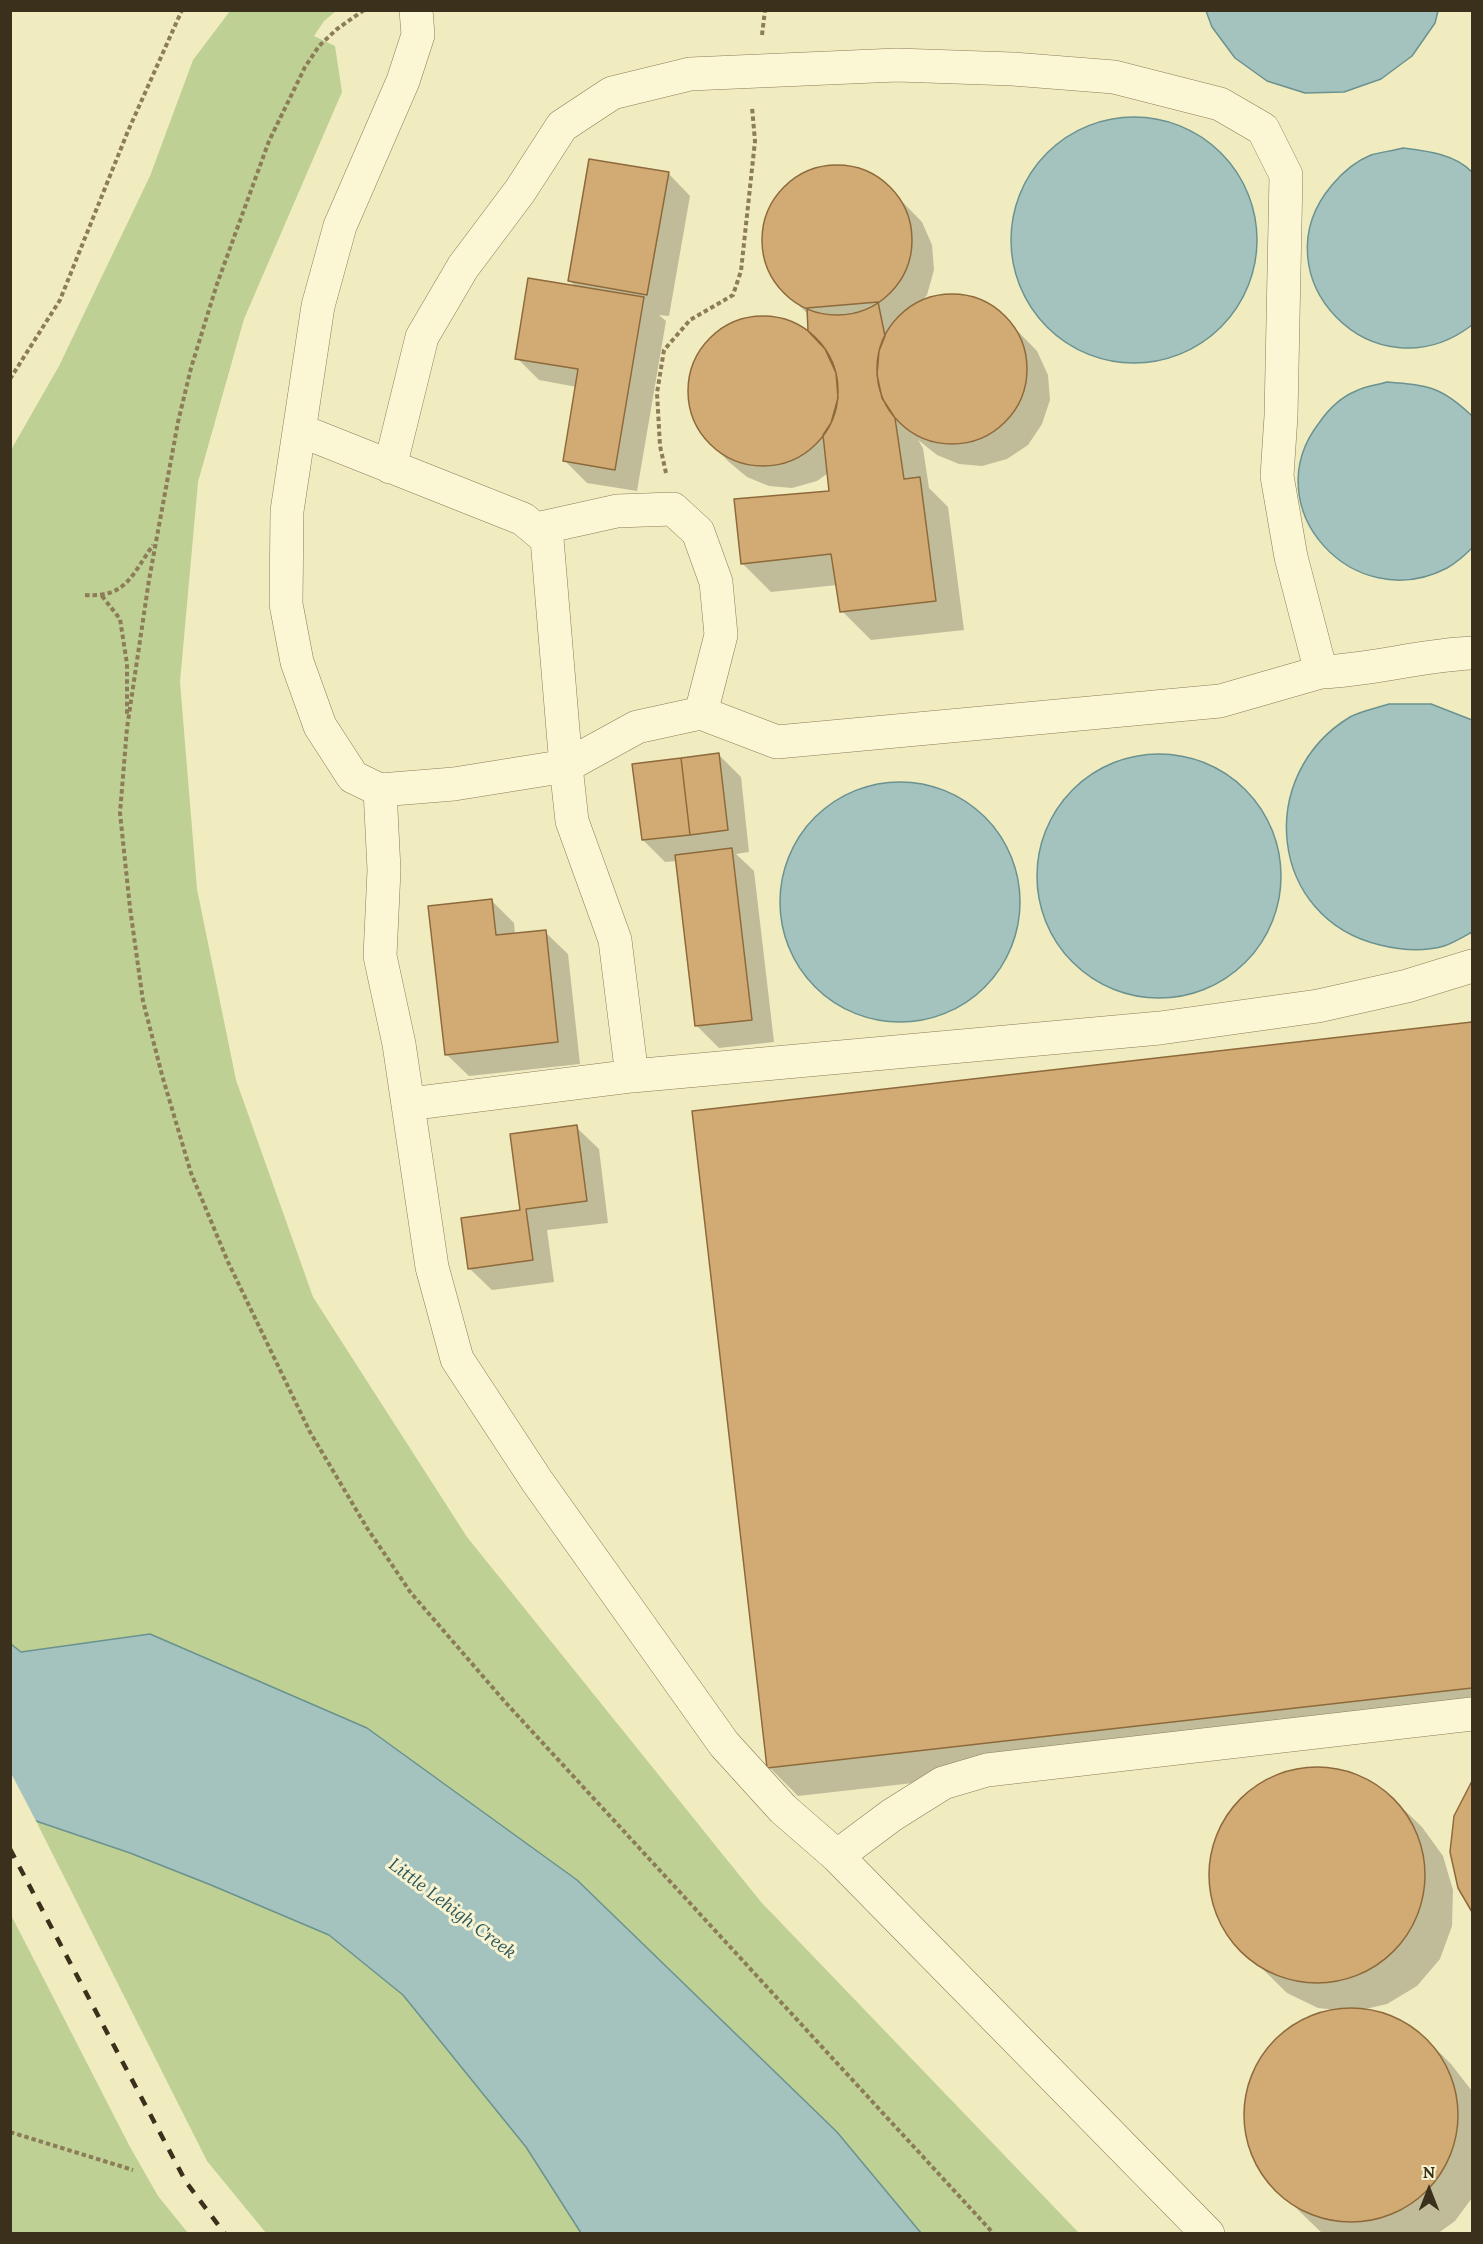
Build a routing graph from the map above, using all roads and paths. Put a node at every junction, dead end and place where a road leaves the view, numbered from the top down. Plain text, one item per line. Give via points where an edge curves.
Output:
1 (182, 10) edge
2 (416, 10) edge
3 (765, 10) edge
4 (754, 71) junction
5 (10, 379) edge
6 (299, 430) junction
7 (390, 467) junction
8 (673, 509) junction
9 (536, 529) junction
10 (156, 542) dead end
11 (84, 595) dead end
12 (102, 596) junction
13 (1473, 653) edge
14 (1321, 672) junction
15 (701, 713) junction
16 (127, 728) dead end
17 (566, 766) junction
18 (380, 790) junction
19 (1473, 966) edge
20 (632, 1076) junction
21 (409, 1104) junction
22 (1473, 1714) edge
23 (837, 1856) junction
24 (10, 2132) edge
25 (133, 2170) dead end
26 (1208, 2234) edge

1 - 5 path via 128,130 60,300
2 - 6 lane via 418,35 403,81 340,226 318,306
3 - 4 path
4 - 7 lane via 690,74 612,93 562,126 463,267 422,337
4 - 8 path via 755,141 741,271 733,295 690,320 664,350 657,393 660,446
4 - 14 lane via 897,65 1114,77 1220,104 1263,129 1286,175 1277,476 1290,557
6 - 7 lane
6 - 18 lane via 287,511 286,604 297,662 320,726 353,777
7 - 9 lane via 523,519
8 - 9 lane via 617,511
8 - 15 lane via 698,532 716,582 721,635
9 - 17 lane via 547,539
10 - 12 path via 125,584
11 - 12 path
12 - 16 path via 120,619 127,664
13 - 14 lane
14 - 15 lane via 1220,700 777,742
15 - 17 lane via 637,727
17 - 18 lane via 454,784
17 - 20 lane via 572,821 615,940
18 - 21 lane via 384,870 380,956
19 - 20 lane via 1318,1006 1160,1028
20 - 21 lane
21 - 23 lane via 432,1267 457,1359 537,1481 724,1744 783,1809
22 - 23 lane via 987,1770 943,1783
23 - 26 lane
24 - 25 path

